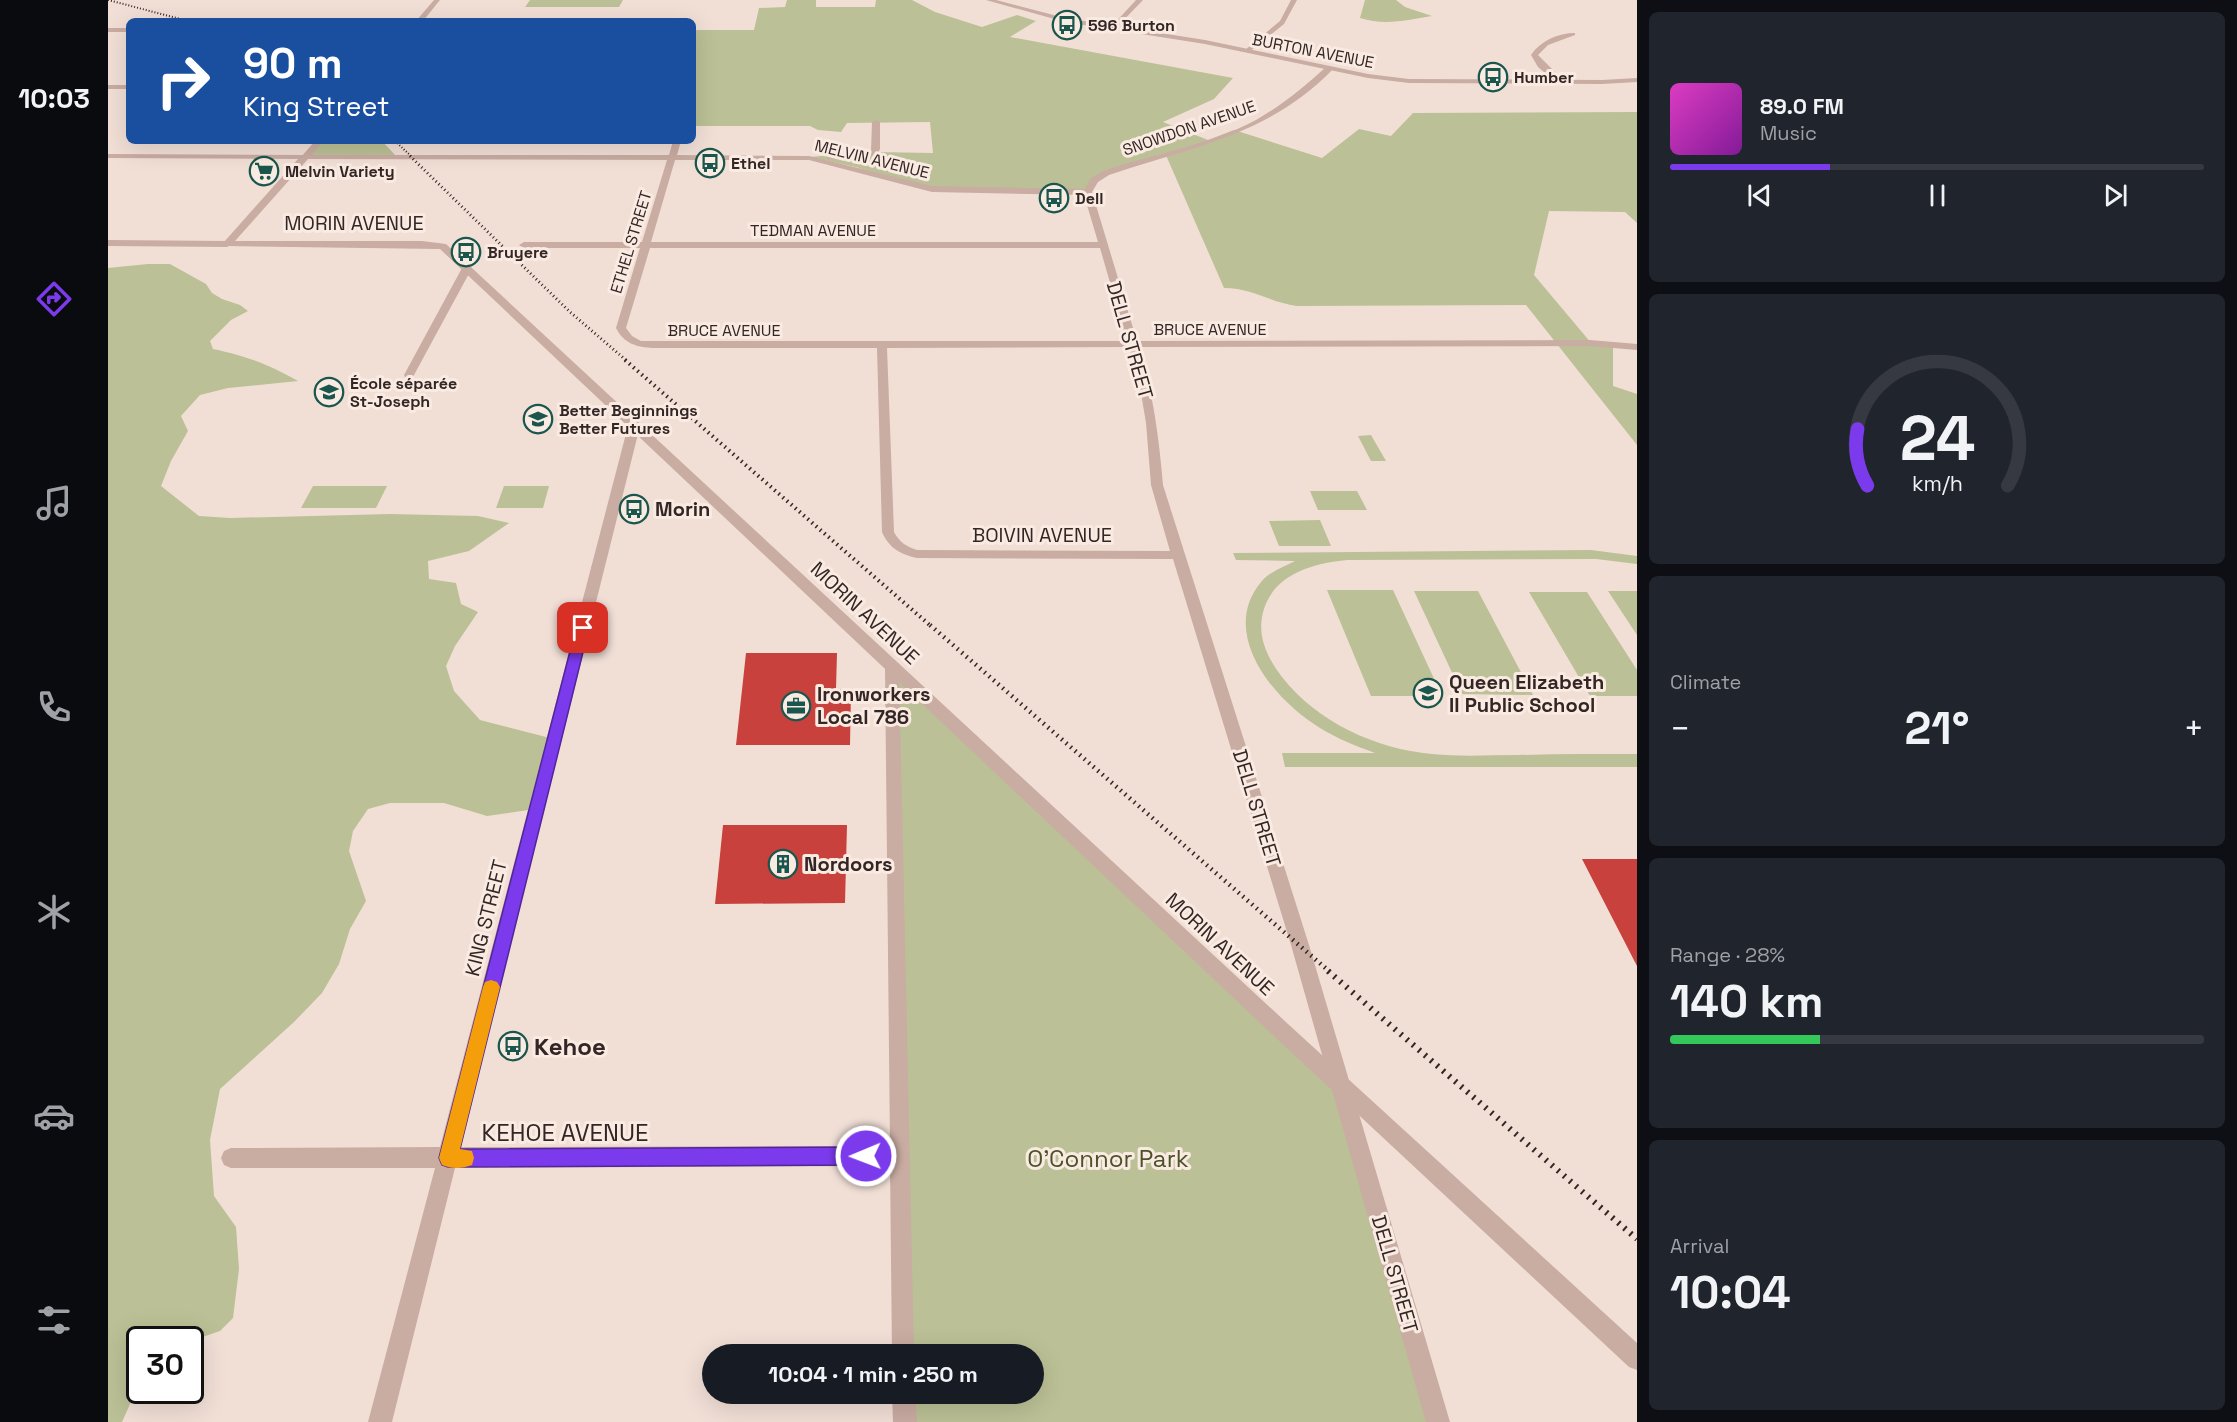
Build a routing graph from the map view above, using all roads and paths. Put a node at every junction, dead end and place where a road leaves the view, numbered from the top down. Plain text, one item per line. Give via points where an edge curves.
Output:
1 (437, 0) edge
2 (989, 0) edge
3 (1140, 0) edge
4 (1294, 0) edge
5 (422, 18) edge
6 (1113, 28) junction
7 (108, 30) edge
8 (126, 30) edge
9 (1573, 34) dead end
10 (1247, 51) junction
11 (1329, 69) junction
12 (1637, 80) edge
13 (1561, 82) junction
14 (108, 87) edge
15 (126, 87) edge
16 (876, 123) dead end
17 (316, 144) edge
18 (676, 144) edge
19 (108, 156) edge
20 (305, 157) junction
21 (673, 157) junction
22 (809, 158) junction
23 (1088, 192) junction
24 (108, 243) edge
25 (227, 244) junction
26 (524, 245) dead end
27 (645, 245) junction
28 (1102, 245) junction
29 (467, 268) junction
30 (638, 343) joint
31 (1133, 344) junction
32 (882, 345) junction
33 (1637, 347) edge
34 (410, 375) dead end
35 (634, 426) junction
36 (1179, 555) junction
37 (892, 667) junction
38 (1341, 1086) junction
39 (900, 1156) junction
40 (231, 1158) dead end
41 (448, 1158) junction
42 (903, 1344) edge
43 (1637, 1359) edge
44 (904, 1404) edge
45 (380, 1422) edge
46 (905, 1422) edge
47 (1438, 1422) edge

1 - 5 street
2 - 6 street, BURTON AVENUE via 1053,18
3 - 6 street
4 - 10 street via 1291,12
6 - 10 street, BURTON AVENUE
7 - 8 street
9 - 13 street via 1556,39 1534,55
10 - 11 street, BURTON AVENUE
11 - 13 street, BURTON AVENUE via 1409,81
11 - 23 street, SNOWDON AVENUE via 1276,112 1221,136 1106,173 1094,180
12 - 13 street, BURTON AVENUE
14 - 15 street
16 - 22 street via 874,153
17 - 20 street
18 - 21 street, ETHEL STREET
19 - 20 street, MELVIN AVENUE
20 - 21 street, MELVIN AVENUE
20 - 25 street
21 - 22 street, MELVIN AVENUE
21 - 27 street, ETHEL STREET
22 - 23 street, MELVIN AVENUE via 932,189
23 - 28 street, DELL STREET
24 - 25 street, MORIN AVENUE
25 - 29 street, MORIN AVENUE via 434,244 449,251
26 - 27 street, TEDMAN AVENUE
27 - 28 street, TEDMAN AVENUE
27 - 30 street, ETHEL STREET via 621,328 629,340
28 - 31 street, DELL STREET
29 - 34 street
29 - 35 street, MORIN AVENUE
30 - 32 street, BRUCE AVENUE
31 - 32 street, BRUCE AVENUE
31 - 33 street, BRUCE AVENUE via 1590,343
31 - 36 street, DELL STREET via 1149,400 1157,485
32 - 36 street, BOIVIN AVENUE via 888,532 906,552
35 - 37 street, MORIN AVENUE
35 - 41 street, KING STREET
36 - 38 street, DELL STREET
37 - 38 street, MORIN AVENUE
37 - 39 street
38 - 43 street, MORIN AVENUE
38 - 47 street, DELL STREET
39 - 41 street, KEHOE AVENUE
39 - 42 street
40 - 41 street, KEHOE AVENUE
41 - 45 street, KING STREET
44 - 46 street

